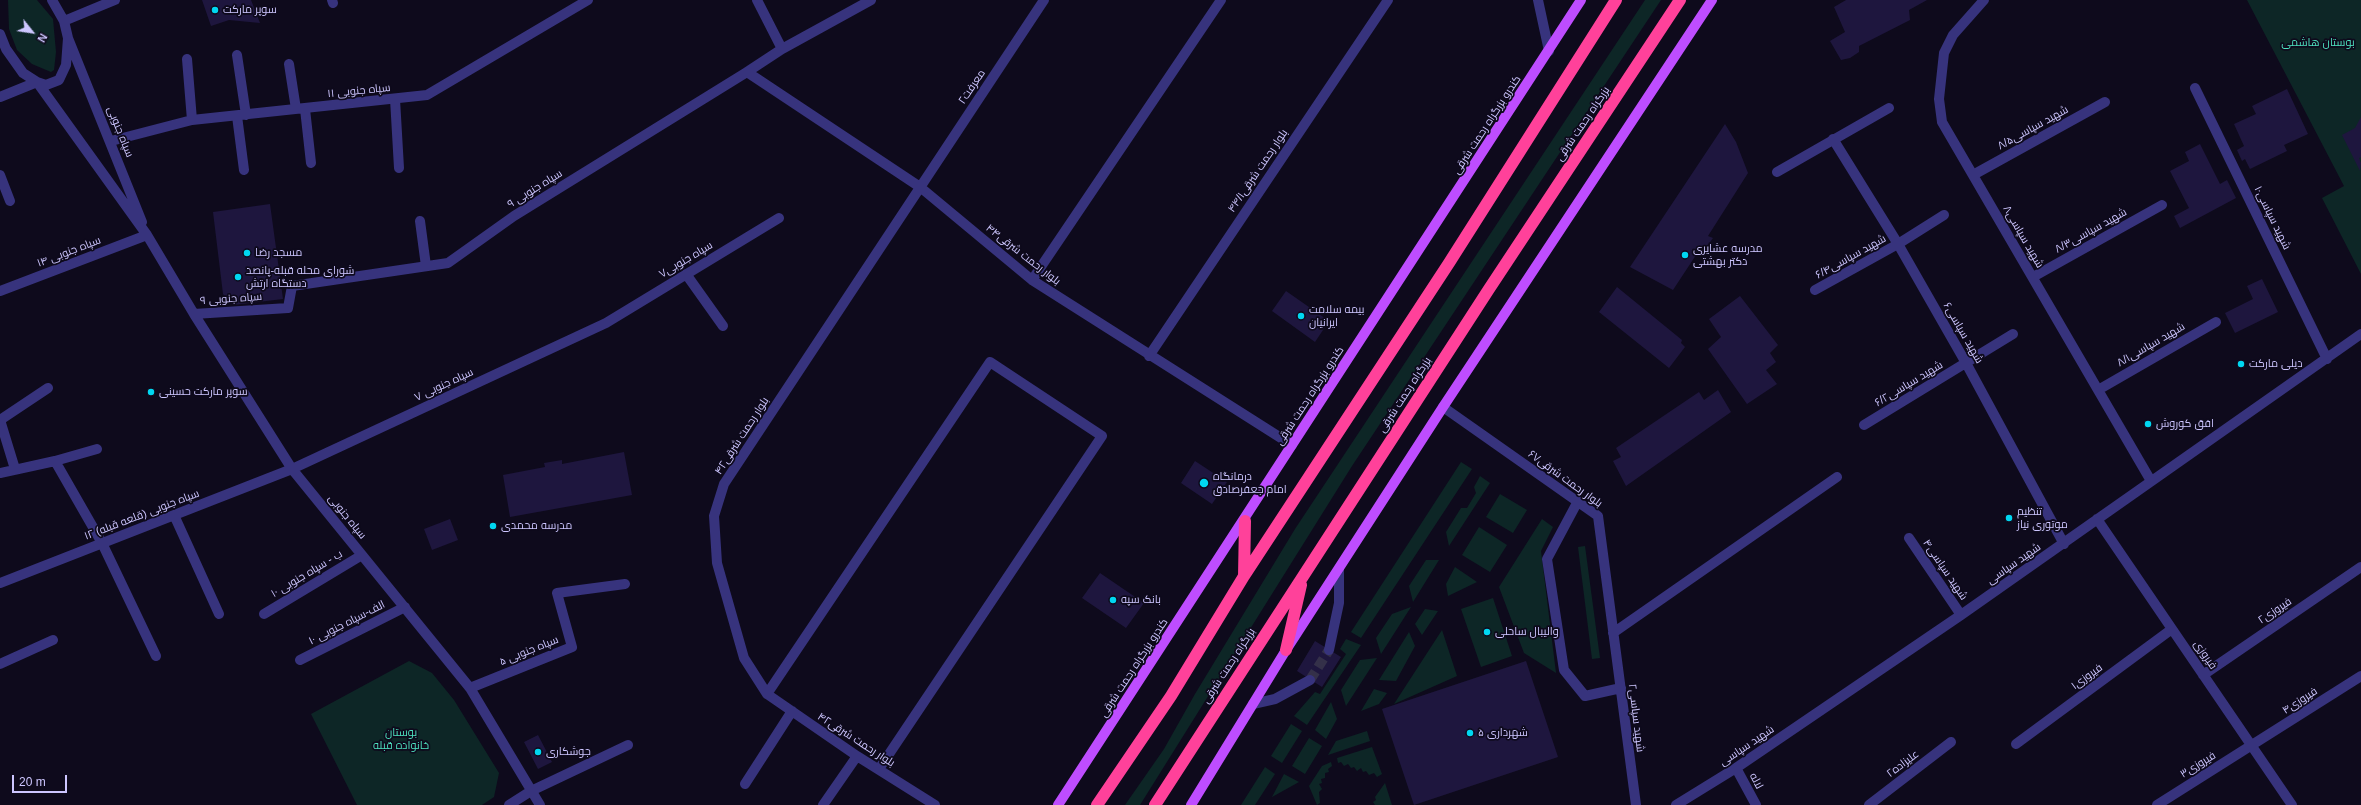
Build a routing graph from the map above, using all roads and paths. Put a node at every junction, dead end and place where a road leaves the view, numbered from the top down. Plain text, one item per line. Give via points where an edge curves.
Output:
1 (52, 0) edge
2 (103, 0) edge
3 (115, 0) edge
4 (588, 0) edge
5 (757, 0) edge
6 (871, 0) edge
7 (1044, 0) edge
8 (1221, 0) edge
9 (1388, 0) edge
10 (1538, 0) edge
11 (1581, 0) edge
12 (1616, 0) edge
13 (1680, 0) edge
14 (1688, 0) edge
15 (1712, 0) edge
16 (1984, 0) edge
17 (94, 8) junction
18 (64, 22) junction
19 (1665, 23) junction
20 (0, 34) edge
21 (68, 38) junction
22 (782, 49) junction
23 (1549, 51) junction
24 (237, 55) dead end
25 (187, 58) dead end
26 (289, 64) dead end
27 (748, 72) junction
28 (37, 82) junction
29 (2195, 88) dead end
30 (0, 97) edge
31 (395, 99) junction
32 (2105, 102) dead end
33 (1889, 108) dead end
34 (300, 109) junction
35 (242, 115) junction
36 (192, 120) junction
37 (1833, 139) junction
38 (111, 141) junction
39 (311, 163) dead end
40 (399, 168) dead end
41 (244, 170) dead end
42 (1777, 172) dead end
43 (0, 175) edge
44 (1973, 175) junction
45 (920, 187) junction
46 (10, 201) dead end
47 (2162, 205) dead end
48 (1944, 215) dead end
49 (779, 218) dead end
50 (420, 221) dead end
51 (148, 235) junction
52 (1898, 244) junction
53 (426, 266) junction
54 (686, 274) junction
55 (2033, 277) junction
56 (1032, 280) junction
57 (1815, 290) dead end
58 (0, 291) edge
59 (194, 314) junction
60 (2216, 322) dead end
61 (606, 323) joint
62 (723, 326) dead end
63 (2013, 334) dead end
64 (2361, 334) edge
65 (1149, 356) junction
66 (2327, 358) junction
67 (1966, 363) junction
68 (48, 388) dead end
69 (2098, 390) junction
70 (1443, 407) junction
71 (0, 420) edge
72 (1864, 425) dead end
73 (1292, 446) junction
74 (97, 449) dead end
75 (55, 461) junction
76 (15, 469) junction
77 (292, 469) junction
78 (0, 473) edge
79 (1837, 477) dead end
80 (2151, 481) junction
81 (1578, 502) junction
82 (174, 515) junction
83 (2097, 519) junction
84 (1245, 521) junction
85 (1909, 538) dead end
86 (102, 543) junction
87 (2064, 544) junction
88 (362, 555) junction
89 (2361, 566) edge
90 (1339, 570) junction
91 (1244, 576) junction
92 (1302, 578) junction
93 (0, 583) edge
94 (625, 584) dead end
95 (405, 607) junction
96 (219, 614) dead end
97 (264, 614) dead end
98 (1961, 615) junction
99 (2172, 629) junction
100 (1613, 633) junction
101 (53, 640) dead end
102 (1286, 650) junction
103 (1329, 650) tunnel mouth
104 (156, 656) dead end
105 (300, 660) dead end
106 (0, 664) edge
107 (2203, 675) junction
108 (2361, 676) edge
109 (1310, 680) tunnel mouth
110 (470, 688) junction
111 (1620, 688) junction
112 (767, 694) junction
113 (1253, 704) junction
114 (792, 711) junction
115 (1951, 742) dead end
116 (2016, 744) dead end
117 (628, 745) dead end
118 (2252, 746) junction
119 (857, 756) junction
120 (1736, 768) junction
121 (879, 769) junction
122 (745, 784) dead end
123 (532, 791) junction
124 (509, 805) edge
125 (540, 805) edge
126 (823, 805) edge
127 (935, 805) edge
128 (1058, 805) edge
129 (1097, 805) edge
130 (1155, 805) edge
131 (1191, 805) edge
132 (1636, 805) edge
133 (1676, 805) edge
134 (1756, 805) edge
135 (1869, 805) edge
136 (2157, 805) edge
137 (2292, 805) edge

1 - 18 street
2 - 17 street
3 - 17 street
4 - 31 street, ۱۱ سپاه جنوبی via 427,95
5 - 22 street
6 - 22 street, ۹ سپاه جنوبی
7 - 45 street, معرفت۲
8 - 56 street
9 - 65 street, بلوار رحمت شرقی۴۴/۱
10 - 23 street
11 - 23 main road, کندرو بزرگراه رحمت شرقی
12 - 91 highway via 1449,263
13 - 19 highway, بزرگراه رحمت شرقی
14 - 19 highway
15 - 70 main road
16 - 44 street, شهید سپاسی۸ via 1953,34 1944,53 1939,93 1942,122
17 - 18 street
18 - 21 street
19 - 92 highway, بزرگراه رحمت شرقی
20 - 28 street, سپاه جنوبی via 12,61 23,73
21 - 28 street via 66,64 59,80 46,84
21 - 38 street, سپاه جنوبی
22 - 27 street, ۹ سپاه جنوبی
23 - 73 main road, کندرو بزرگراه رحمت شرقی
24 - 35 street
25 - 36 street
26 - 34 street
27 - 45 street, ۴۴بلوار رحمت شرقی
27 - 53 street, ۹ سپاه جنوبی via 514,216 448,263
28 - 30 street
28 - 51 street, سپاه جنوبی
29 - 66 street, شهید سپاسی۱۰
31 - 34 street, ۱۱ سپاه جنوبی
31 - 40 street
32 - 44 street, شهید سپاسی۸/۵
33 - 37 street
34 - 35 street, ۱۱ سپاه جنوبی
34 - 39 street
35 - 36 street, ۱۱ سپاه جنوبی
35 - 41 street
36 - 38 street, ۱۱ سپاه جنوبی
37 - 42 street
37 - 52 street, شهید سپاسی۶
38 - 51 street, سپاه جنوبی
43 - 46 street
44 - 55 street, شهید سپاسی۸
45 - 56 street, ۴۴بلوار رحمت شرقی
45 - 112 street, بلوار رحمت شرقی۴۲ via 724,484 714,516 717,563 744,658
47 - 55 street, شهید سپاسی۸/۳
48 - 52 street, شهید سپاسی۶/۴
49 - 54 street, سپاه جنوبی۷
50 - 53 street
51 - 58 street, ۱۴ سپاه جنوبی
51 - 59 street, سپاه جنوبی
52 - 57 street, شهید سپاسی۶/۴
52 - 67 street, شهید سپاسی۶
53 - 59 street, ۹ سپاه جنوبی via 292,286 288,308
54 - 61 street, سپاه جنوبی۷
54 - 62 street
55 - 69 street, شهید سپاسی۸
56 - 65 street, ۴۴بلوار رحمت شرقی
59 - 77 street, سپاه جنوبی
60 - 69 street, شهید سپاسی۸/۱
61 - 77 street, ۷ سپاه جنوبی
63 - 67 street, شهید سپاسی۶/۲
64 - 66 street, شهید سپاسی
65 - 73 street, ۴۴بلوار رحمت شرقی
66 - 80 street, شهید سپاسی
67 - 72 street, شهید سپاسی۶/۲
67 - 87 street, شهید سپاسی۶
68 - 71 street
69 - 80 street, شهید سپاسی۸
70 - 81 street, بلوار رحمت شرقی۶۷
70 - 90 main road
71 - 76 street
73 - 84 main road, کندرو بزرگراه رحمت شرقی
74 - 75 street
75 - 76 street
75 - 86 street
76 - 78 street
77 - 82 street, ۱۲ سپاه جنوبی (قلعه قبله)
77 - 88 street, سپاه جنوبی
79 - 100 street
80 - 83 street, شهید سپاسی
81 - 100 street, بلوار رحمت شرقی۶۷ via 1598,516
81 - 111 street via 1547,559 1564,670 1585,696
82 - 86 street, ۱۲ سپاه جنوبی (قلعه قبله)
82 - 96 street
83 - 87 street, شهید سپاسی
83 - 99 street, فیروزی
84 - 91 highway
84 - 128 main road, کندرو بزرگراه رحمت شرقی
85 - 98 street, شهید سپاسی۴
86 - 93 street, ۱۲ سپاه جنوبی (قلعه قبله)
86 - 104 street
87 - 98 street, شهید سپاسی
88 - 95 street, سپاه جنوبی
88 - 97 street, ۱۰ ب - سپاه جنوبی
89 - 107 street, فیروزی۲
90 - 102 main road
90 - 103 street via 1339,603
91 - 129 highway via 1171,696
92 - 102 highway
92 - 130 highway, بزرگراه رحمت شرقی
94 - 110 street, ۵ سپاه جنوبی via 557,593 572,647
95 - 105 street, ۱۰ الف-سپاه جنوبی
95 - 110 street, سپاه جنوبی
98 - 120 street, شهید سپاسی
99 - 107 street, فیروزی
99 - 116 street, فیروزی۱
100 - 111 street, شهید سپاسی۲
101 - 106 street
102 - 113 main road
107 - 118 street, فیروزی
108 - 118 street, ۴فیروزی
109 - 113 street via 1275,699
110 - 123 street, سپاه جنوبی
111 - 132 street, شهید سپاسی۲
112 - 114 street, بلوار رحمت شرقی۴۲
112 - 121 street via 990,362 1102,436
113 - 131 main road
114 - 119 street, بلوار رحمت شرقی۴۲
114 - 122 street
115 - 135 street, علیزاده۲
117 - 123 street
118 - 136 street, فیروزی۳
118 - 137 street, فیروزی
119 - 121 street, بلوار رحمت شرقی۴۲
119 - 126 street
120 - 133 street, شهید سپاسی
120 - 134 street, لاله
121 - 127 street, بلوار رحمت شرقی۴۲
123 - 124 street
123 - 125 street, سپاه جنوبی

